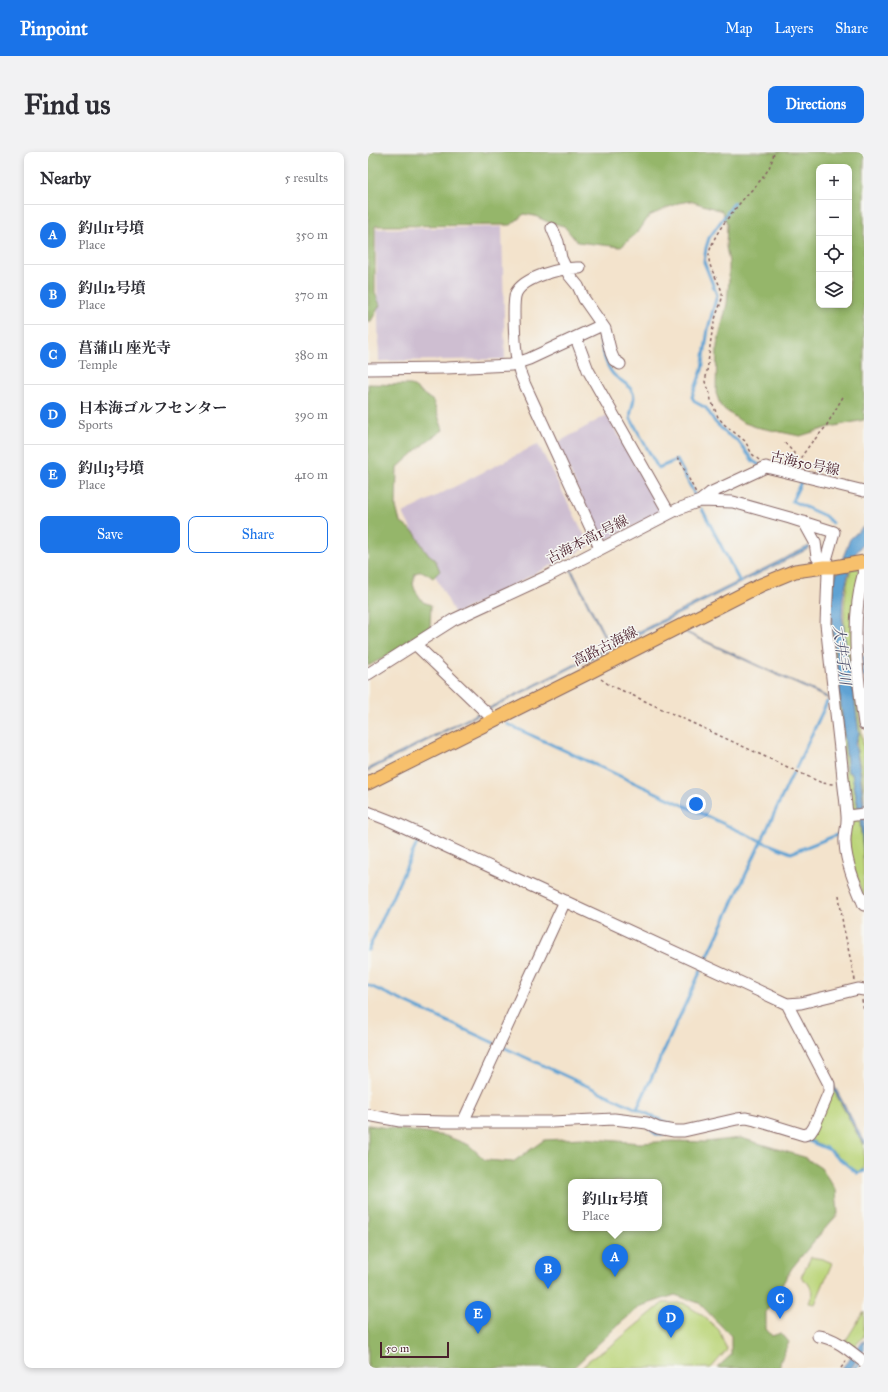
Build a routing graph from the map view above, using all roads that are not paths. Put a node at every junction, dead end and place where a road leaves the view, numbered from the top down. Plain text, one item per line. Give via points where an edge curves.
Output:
1 (552, 228) dead end
2 (566, 268) junction
3 (580, 268) dead end
4 (602, 325) junction
5 (576, 338) junction
6 (517, 363) junction
7 (620, 364) dead end
8 (368, 369) edge
9 (864, 491) edge
10 (700, 501) junction
11 (669, 513) junction
12 (804, 522) junction
13 (600, 548) junction
14 (863, 565) edge
15 (830, 567) junction
16 (415, 644) junction
17 (860, 652) edge
18 (368, 674) edge
19 (494, 720) junction
20 (864, 724) edge
21 (368, 783) edge
22 (368, 812) edge
23 (856, 815) edge
24 (565, 902) junction
25 (864, 905) edge
26 (861, 989) edge
27 (787, 1004) junction
28 (368, 1115) edge
29 (463, 1122) junction
30 (818, 1336) dead end
31 (864, 1362) edge

1 - 2 street
2 - 3 street
2 - 4 street
2 - 6 street via 532,280 521,286 515,294
4 - 5 street
4 - 7 street via 614,360
5 - 6 street
5 - 11 street via 588,370
6 - 8 street via 446,368
6 - 13 street
9 - 10 street, 古海50号線 via 766,467 710,493
10 - 11 street, 古海本高1号線
10 - 12 street, 古海本高1号線 via 733,502
11 - 13 street, 古海本高1号線
12 - 15 street via 815,542 818,557
12 - 15 street, 古海本高1号線 via 834,532
13 - 16 street, 古海本高1号線 via 548,576 454,620
14 - 15 main road, 高路古海線
14 - 17 street via 858,597
15 - 19 main road, 高路古海線 via 795,571 761,585
15 - 23 street via 826,624 843,783
16 - 18 street, 古海本高1号線
16 - 19 street
17 - 20 street via 857,673
19 - 21 main road, 高路古海線
22 - 24 street
23 - 25 street via 845,843 850,871
24 - 27 street
24 - 29 street
26 - 27 street
27 - 29 street via 829,1084 829,1092 810,1133 804,1135 746,1118 684,1131 658,1128 647,1122 614,1119
28 - 29 street via 400,1121
30 - 31 street via 829,1338

